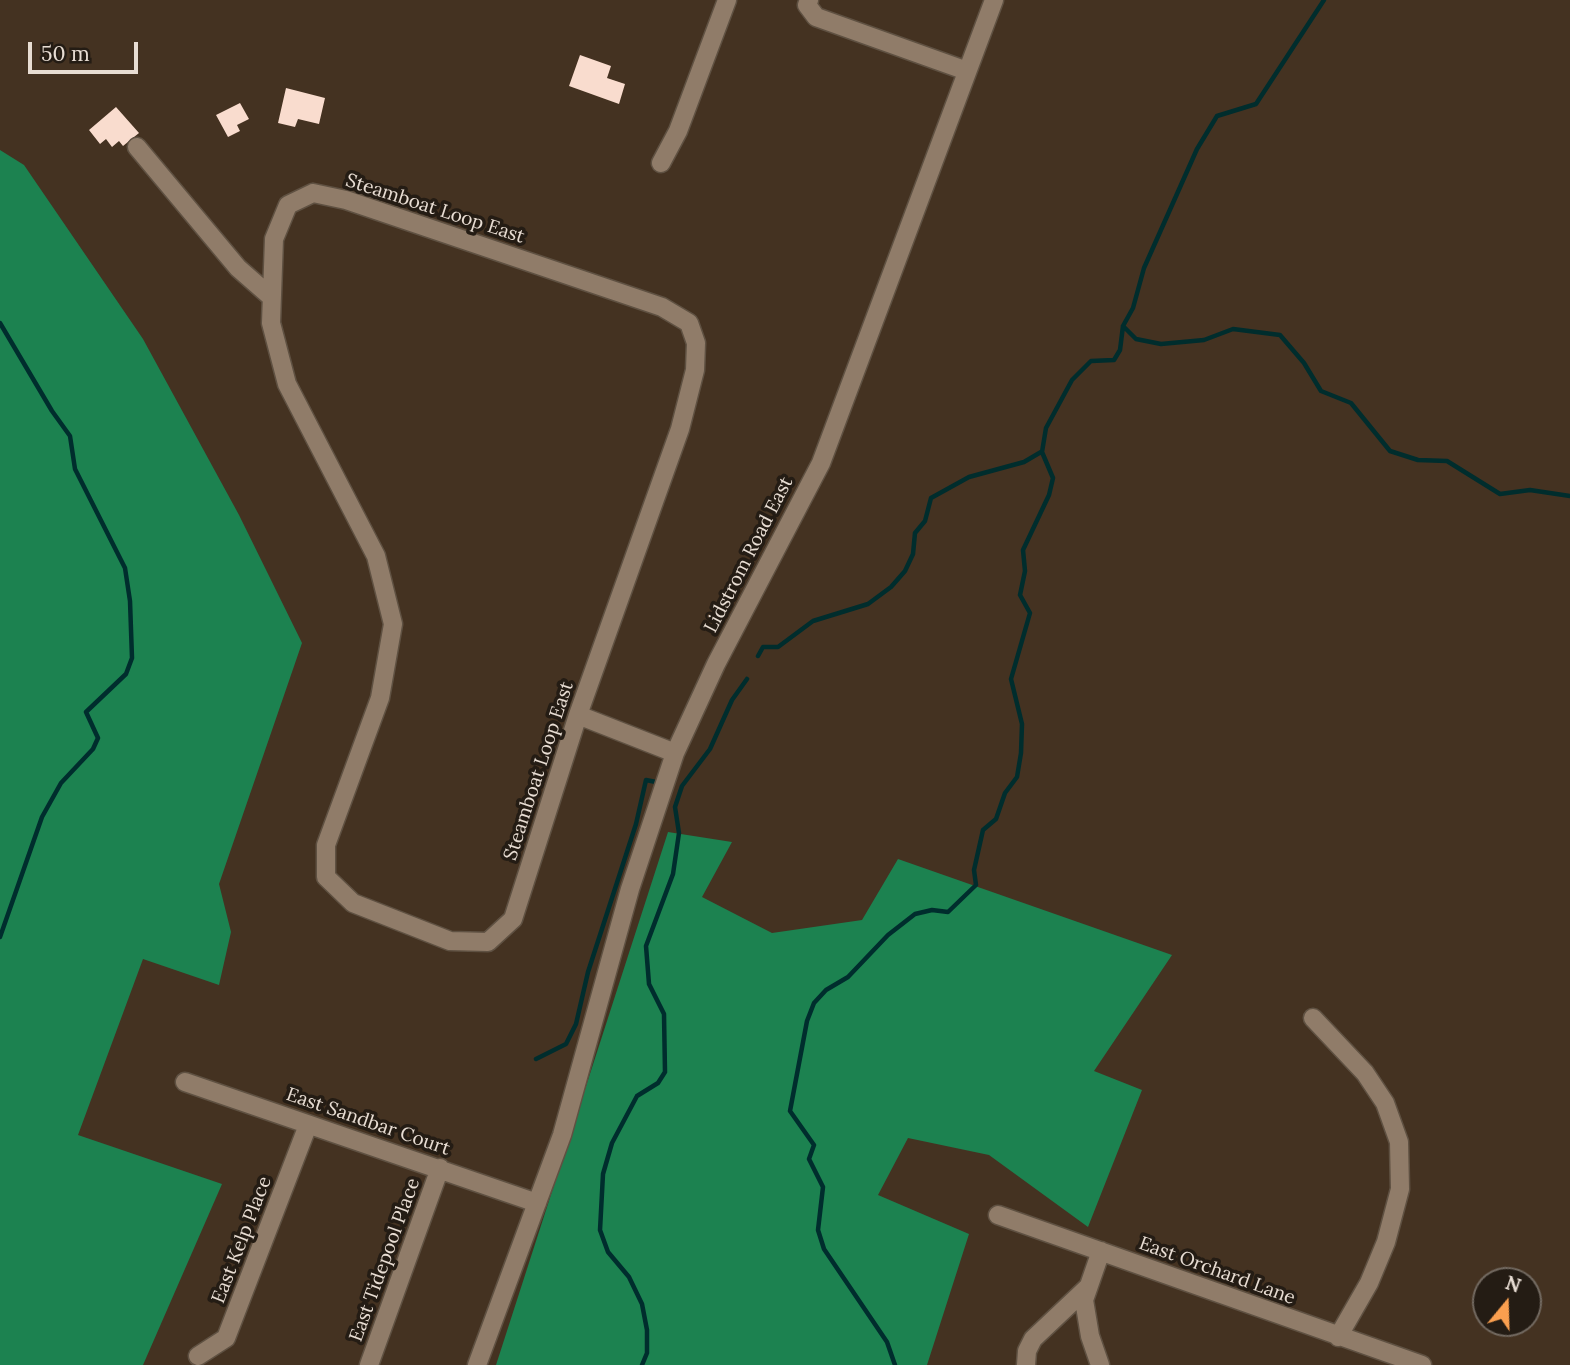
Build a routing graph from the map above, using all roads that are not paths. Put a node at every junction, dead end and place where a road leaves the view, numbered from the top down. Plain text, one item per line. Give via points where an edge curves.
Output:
1 (727, 0) edge
2 (994, 0) edge
3 (802, 2) edge
4 (967, 71) junction
5 (137, 147) dead end
6 (661, 163) dead end
7 (270, 296) junction
8 (578, 715) junction
9 (675, 753) junction
10 (1313, 1018) dead end
11 (185, 1082) dead end
12 (308, 1125) junction
13 (440, 1168) junction
14 (537, 1203) junction
15 (998, 1216) dead end
16 (1101, 1251) junction
17 (1088, 1287) junction
18 (1338, 1337) junction
19 (198, 1356) dead end
20 (369, 1365) edge
21 (477, 1365) edge
22 (1026, 1365) edge
23 (1100, 1365) edge
24 (1422, 1365) edge

1 - 6 street via 678,131
2 - 4 street, Lidstrom Road East
3 - 4 street via 816,17
4 - 9 street, Lidstrom Road East via 821,463
5 - 7 street via 238,268
7 - 8 street, Steamboat Loop East via 274,239 288,205 313,193 346,200 662,307 689,323 696,343 695,370 680,429
7 - 8 street, Steamboat Loop East via 271,323 287,384 376,556 393,624 380,698 326,845 326,877 353,903 450,941 488,942 513,919
8 - 9 street
9 - 14 street, Lidstrom Road East via 630,889 562,1135
10 - 18 street via 1365,1073 1385,1103 1399,1142 1400,1189 1386,1242
11 - 12 street, East Sandbar Court
12 - 13 street, East Sandbar Court
12 - 19 street, East Kelp Place via 226,1338
13 - 14 street, East Sandbar Court
13 - 20 street, East Tidepool Place
14 - 21 street, Lidstrom Road East
15 - 16 street, East Orchard Lane
16 - 17 street
16 - 18 street, East Orchard Lane
17 - 22 street via 1033,1339
17 - 23 street via 1084,1300
18 - 24 street, East Orchard Lane

